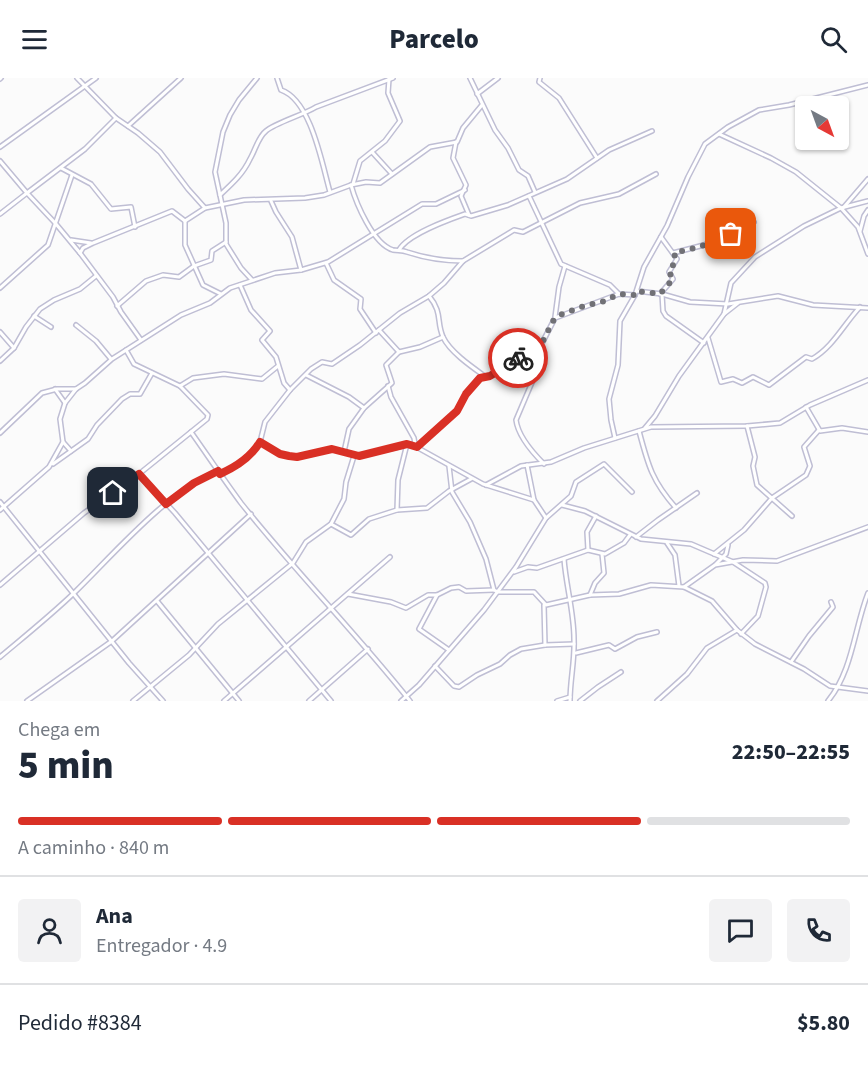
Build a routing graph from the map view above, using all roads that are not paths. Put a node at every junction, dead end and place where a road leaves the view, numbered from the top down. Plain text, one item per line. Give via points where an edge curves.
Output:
1 (77, 78) edge
2 (96, 78) edge
3 (182, 78) edge
4 (257, 78) edge
5 (277, 78) edge
6 (470, 78) edge
7 (498, 78) edge
8 (540, 78) edge
9 (391, 79) edge
10 (868, 85) edge
11 (85, 86) junction
12 (477, 94) junction
13 (483, 105) junction
14 (305, 114) junction
15 (116, 118) junction
16 (128, 126) junction
17 (652, 131) dead end
18 (718, 134) junction
19 (456, 142) junction
20 (0, 147) edge
21 (372, 152) junction
22 (597, 158) junction
23 (0, 161) edge
24 (61, 168) junction
25 (392, 174) junction
26 (656, 174) dead end
27 (72, 175) junction
28 (868, 179) edge
29 (352, 184) junction
30 (465, 190) junction
31 (27, 193) junction
32 (331, 193) junction
33 (535, 193) junction
34 (220, 195) junction
35 (529, 196) junction
36 (271, 201) junction
37 (868, 201) edge
38 (222, 206) junction
39 (205, 208) junction
40 (843, 208) junction
41 (868, 210) edge
42 (0, 214) edge
43 (469, 216) junction
44 (185, 221) junction
45 (754, 222) dead end
46 (543, 223) junction
47 (56, 224) junction
48 (135, 227) junction
49 (860, 232) junction
50 (374, 234) junction
51 (661, 237) junction
52 (69, 240) junction
53 (226, 242) junction
54 (93, 243) junction
55 (399, 250) junction
56 (80, 253) junction
57 (674, 253) junction
58 (868, 254) edge
59 (455, 261) junction
60 (463, 261) junction
61 (326, 263) junction
62 (194, 266) junction
63 (459, 266) junction
64 (564, 266) junction
65 (301, 270) junction
66 (96, 276) junction
67 (253, 281) junction
68 (240, 285) junction
69 (0, 288) edge
70 (636, 293) junction
71 (619, 294) junction
72 (661, 294) junction
73 (222, 295) junction
74 (429, 296) junction
75 (740, 302) junction
76 (728, 304) junction
77 (117, 306) junction
78 (860, 307) junction
79 (868, 308) edge
80 (724, 314) junction
81 (34, 316) junction
82 (555, 318) junction
83 (76, 325) dead end
84 (51, 327) dead end
85 (0, 332) edge
86 (377, 332) junction
87 (443, 337) junction
88 (708, 337) junction
89 (141, 340) junction
90 (704, 342) junction
91 (540, 347) junction
92 (14, 348) junction
93 (126, 350) junction
94 (399, 352) junction
95 (112, 359) junction
96 (0, 361) edge
97 (278, 366) junction
98 (152, 373) junction
99 (305, 375) junction
100 (487, 377) junction
101 (868, 380) edge
102 (180, 386) junction
103 (388, 387) junction
104 (55, 389) junction
105 (76, 389) junction
106 (290, 390) junction
107 (65, 403) junction
108 (806, 407) junction
109 (364, 408) junction
110 (747, 426) junction
111 (644, 429) junction
112 (819, 430) junction
113 (639, 431) junction
114 (191, 432) junction
115 (868, 432) edge
116 (0, 433) edge
117 (615, 438) junction
118 (63, 442) junction
119 (260, 442) junction
120 (407, 444) junction
121 (416, 446) junction
122 (71, 452) junction
123 (344, 452) junction
124 (354, 456) junction
125 (544, 464) junction
126 (527, 465) junction
127 (449, 466) junction
128 (49, 467) junction
129 (219, 473) junction
130 (139, 474) junction
131 (471, 478) junction
132 (486, 485) junction
133 (452, 489) junction
134 (632, 492) dead end
135 (697, 493) dead end
136 (772, 498) junction
137 (534, 500) junction
138 (0, 502) edge
139 (166, 504) junction
140 (562, 505) junction
141 (4, 507) junction
142 (676, 508) junction
143 (0, 510) edge
144 (397, 510) junction
145 (251, 514) junction
146 (596, 516) junction
147 (792, 516) dead end
148 (546, 518) junction
149 (331, 524) junction
150 (868, 527) edge
151 (630, 535) junction
152 (636, 537) junction
153 (667, 543) junction
154 (729, 543) junction
155 (588, 550) junction
156 (39, 552) junction
157 (209, 554) junction
158 (602, 554) junction
159 (714, 554) junction
160 (390, 557) dead end
161 (722, 558) junction
162 (564, 559) junction
163 (733, 562) junction
164 (293, 563) junction
165 (715, 565) junction
166 (512, 572) junction
167 (0, 585) edge
168 (682, 587) junction
169 (496, 591) junction
170 (74, 593) junction
171 (868, 593) edge
172 (348, 594) junction
173 (437, 595) junction
174 (590, 595) junction
175 (571, 599) junction
176 (157, 601) junction
177 (248, 601) junction
178 (831, 602) dead end
179 (544, 604) junction
180 (331, 609) junction
181 (737, 630) junction
182 (657, 632) dead end
183 (741, 634) junction
184 (112, 641) junction
185 (574, 644) junction
186 (545, 645) junction
187 (196, 649) junction
188 (286, 649) junction
189 (368, 650) junction
190 (450, 650) junction
191 (575, 653) junction
192 (0, 657) edge
193 (791, 662) junction
194 (435, 666) junction
195 (621, 672) dead end
196 (839, 686) junction
197 (150, 687) junction
198 (322, 690) junction
199 (868, 691) edge
200 (233, 694) junction
201 (406, 697) junction
202 (570, 699) edge
203 (561, 700) edge
204 (27, 701) edge
205 (133, 701) edge
206 (163, 701) edge
207 (224, 701) edge
208 (239, 701) edge
209 (309, 701) edge
210 (331, 701) edge
211 (401, 701) edge
212 (410, 701) edge
213 (580, 701) edge
214 (657, 701) edge
215 (828, 701) edge

1 - 11 street
2 - 11 street
3 - 16 street
4 - 34 street via 235,107 223,132 215,169
5 - 14 street via 281,90 289,93
6 - 12 street
7 - 12 street
8 - 22 street via 539,82 559,98
9 - 14 street
9 - 21 street via 388,93 400,122
10 - 18 street via 759,110
11 - 15 street
11 - 20 street
12 - 13 street
13 - 19 street
13 - 33 street
14 - 32 street
14 - 34 street via 265,132 237,180
15 - 16 street
15 - 24 street
16 - 39 street via 160,152
17 - 22 street
18 - 40 street via 796,172
18 - 51 street via 705,144
19 - 25 street via 430,147
19 - 30 street via 452,154
21 - 25 street
21 - 29 street via 360,161
22 - 33 street via 567,179
23 - 31 street
24 - 27 street
24 - 31 street
25 - 29 street via 380,183
26 - 46 street via 619,194 580,203
27 - 47 street
27 - 48 street via 91,184 111,209 131,207
28 - 40 street
29 - 32 street
29 - 50 street via 360,212
30 - 43 street via 461,196
30 - 50 street via 436,204 422,204
31 - 42 street
31 - 47 street
32 - 36 street
33 - 35 street
34 - 38 street
35 - 43 street
35 - 46 street
36 - 38 street via 244,200
36 - 65 street via 292,237
37 - 40 street
38 - 39 street
38 - 53 street
39 - 44 street
40 - 49 street
40 - 76 street via 804,226 755,257 731,283
41 - 49 street
43 - 55 street via 465,214 437,225
44 - 48 street via 172,211
44 - 62 street via 184,245
45 - 57 street via 704,245
46 - 60 street via 523,232 514,231
46 - 64 street
47 - 52 street
47 - 69 street via 48,245
48 - 54 street
49 - 58 street
50 - 55 street via 391,249
50 - 61 street
51 - 57 street
51 - 70 street via 644,267
52 - 54 street
52 - 56 street
53 - 62 street via 212,251 211,260
53 - 67 street
54 - 56 street
55 - 59 street
56 - 66 street
57 - 72 street via 676,260 669,272 673,279
59 - 60 street
59 - 63 street
60 - 63 street
61 - 65 street
61 - 86 street via 332,279 362,299 361,312
62 - 73 street via 204,286
62 - 77 street via 179,277 163,275 146,281
63 - 74 street
64 - 71 street via 613,287
64 - 82 street
65 - 67 street
66 - 77 street
66 - 81 street
67 - 68 street
68 - 73 street
68 - 97 street via 250,310 270,331 262,340 276,357
70 - 71 street
70 - 72 street
70 - 117 street via 620,321 618,365 609,399
71 - 82 street
72 - 76 street via 690,302
72 - 90 street via 666,316
73 - 89 street
74 - 86 street
74 - 87 street via 437,306
75 - 76 street
75 - 78 street via 778,296 813,305
75 - 80 street
76 - 80 street
77 - 89 street
78 - 79 street
78 - 88 street via 816,357 806,357 769,385 753,377 742,383 733,379 721,382
80 - 88 street
81 - 84 street
81 - 92 street
82 - 91 street
83 - 95 street
85 - 92 street
86 - 94 street
86 - 99 street via 332,364 322,362
87 - 94 street
87 - 100 street via 467,364
88 - 90 street
89 - 93 street
90 - 111 street
91 - 100 street
91 - 125 street via 544,354 516,420 523,437
92 - 96 street
93 - 95 street
93 - 98 street via 134,364
94 - 103 street via 386,366 392,381
95 - 105 street
97 - 102 street via 262,379 224,374 193,378
97 - 106 street
98 - 102 street
98 - 122 street via 140,394 122,399 88,439
99 - 106 street
99 - 109 street
100 - 121 street via 480,378 457,411
101 - 108 street
102 - 114 street via 208,415
103 - 109 street
103 - 121 street
104 - 105 street
104 - 107 street
104 - 116 street via 35,398
105 - 107 street
106 - 119 street via 265,422
107 - 118 street via 60,419
108 - 110 street via 785,421
108 - 112 street
109 - 123 street via 348,429
110 - 111 street
110 - 136 street via 757,486
111 - 113 street
112 - 115 street
112 - 136 street via 804,447 810,465 807,475
113 - 117 street
113 - 142 street via 652,476
114 - 129 street
114 - 130 street
117 - 125 street
118 - 122 street
118 - 128 street
119 - 123 street via 280,454 297,457 332,449
119 - 129 street via 243,461
120 - 121 street
120 - 124 street
120 - 144 street via 398,480
121 - 127 street
122 - 128 street
123 - 124 street
124 - 149 street via 344,499
125 - 126 street
126 - 132 street
126 - 137 street
127 - 131 street
127 - 133 street
128 - 141 street
129 - 139 street via 194,483
129 - 145 street
130 - 139 street
130 - 156 street via 84,513
131 - 132 street
131 - 133 street
132 - 137 street
133 - 144 street via 424,509
133 - 169 street via 486,559
134 - 140 street via 602,464 578,480
135 - 142 street
136 - 147 street
136 - 154 street
137 - 148 street
138 - 141 street
139 - 157 street
139 - 170 street
140 - 146 street
140 - 148 street
141 - 143 street
141 - 156 street
142 - 152 street
144 - 149 street via 369,519 351,535
145 - 157 street
145 - 164 street
146 - 151 street
146 - 155 street via 587,532
148 - 166 street
149 - 164 street via 306,542
150 - 163 street via 777,561
151 - 152 street
151 - 158 street via 624,543
152 - 153 street
153 - 159 street via 686,542
153 - 168 street via 676,558
154 - 159 street
154 - 161 street
155 - 158 street
155 - 162 street
156 - 167 street
156 - 170 street
157 - 176 street
157 - 177 street
158 - 174 street via 604,573
159 - 161 street
160 - 172 street
161 - 163 street
161 - 165 street
162 - 166 street
162 - 175 street
163 - 165 street
163 - 183 street via 766,585 758,616
164 - 177 street
164 - 180 street
165 - 168 street
166 - 169 street
168 - 174 street via 651,585 618,594
168 - 181 street via 712,601
169 - 173 street via 466,591 459,587
169 - 179 street via 534,592
169 - 190 street
170 - 184 street
170 - 192 street
171 - 196 street
172 - 173 street via 406,608 428,595
172 - 180 street
173 - 190 street via 419,629
174 - 175 street
175 - 179 street
175 - 185 street
176 - 184 street
176 - 187 street
177 - 187 street via 218,624
177 - 188 street
178 - 193 street via 833,607
179 - 186 street
180 - 188 street
180 - 189 street
181 - 183 street
181 - 214 street via 707,648 687,674
182 - 191 street via 615,649 609,645
183 - 193 street
184 - 197 street
184 - 204 street
185 - 186 street
185 - 191 street
186 - 194 street via 513,652 497,666 459,687
187 - 197 street
187 - 200 street
188 - 198 street
188 - 200 street
189 - 198 street
189 - 201 street
190 - 194 street
191 - 202 street
193 - 196 street via 830,686
194 - 201 street
195 - 213 street
196 - 199 street
196 - 215 street
197 - 205 street
197 - 206 street
198 - 209 street
198 - 210 street
200 - 207 street
200 - 208 street
201 - 211 street
201 - 212 street
202 - 203 street

